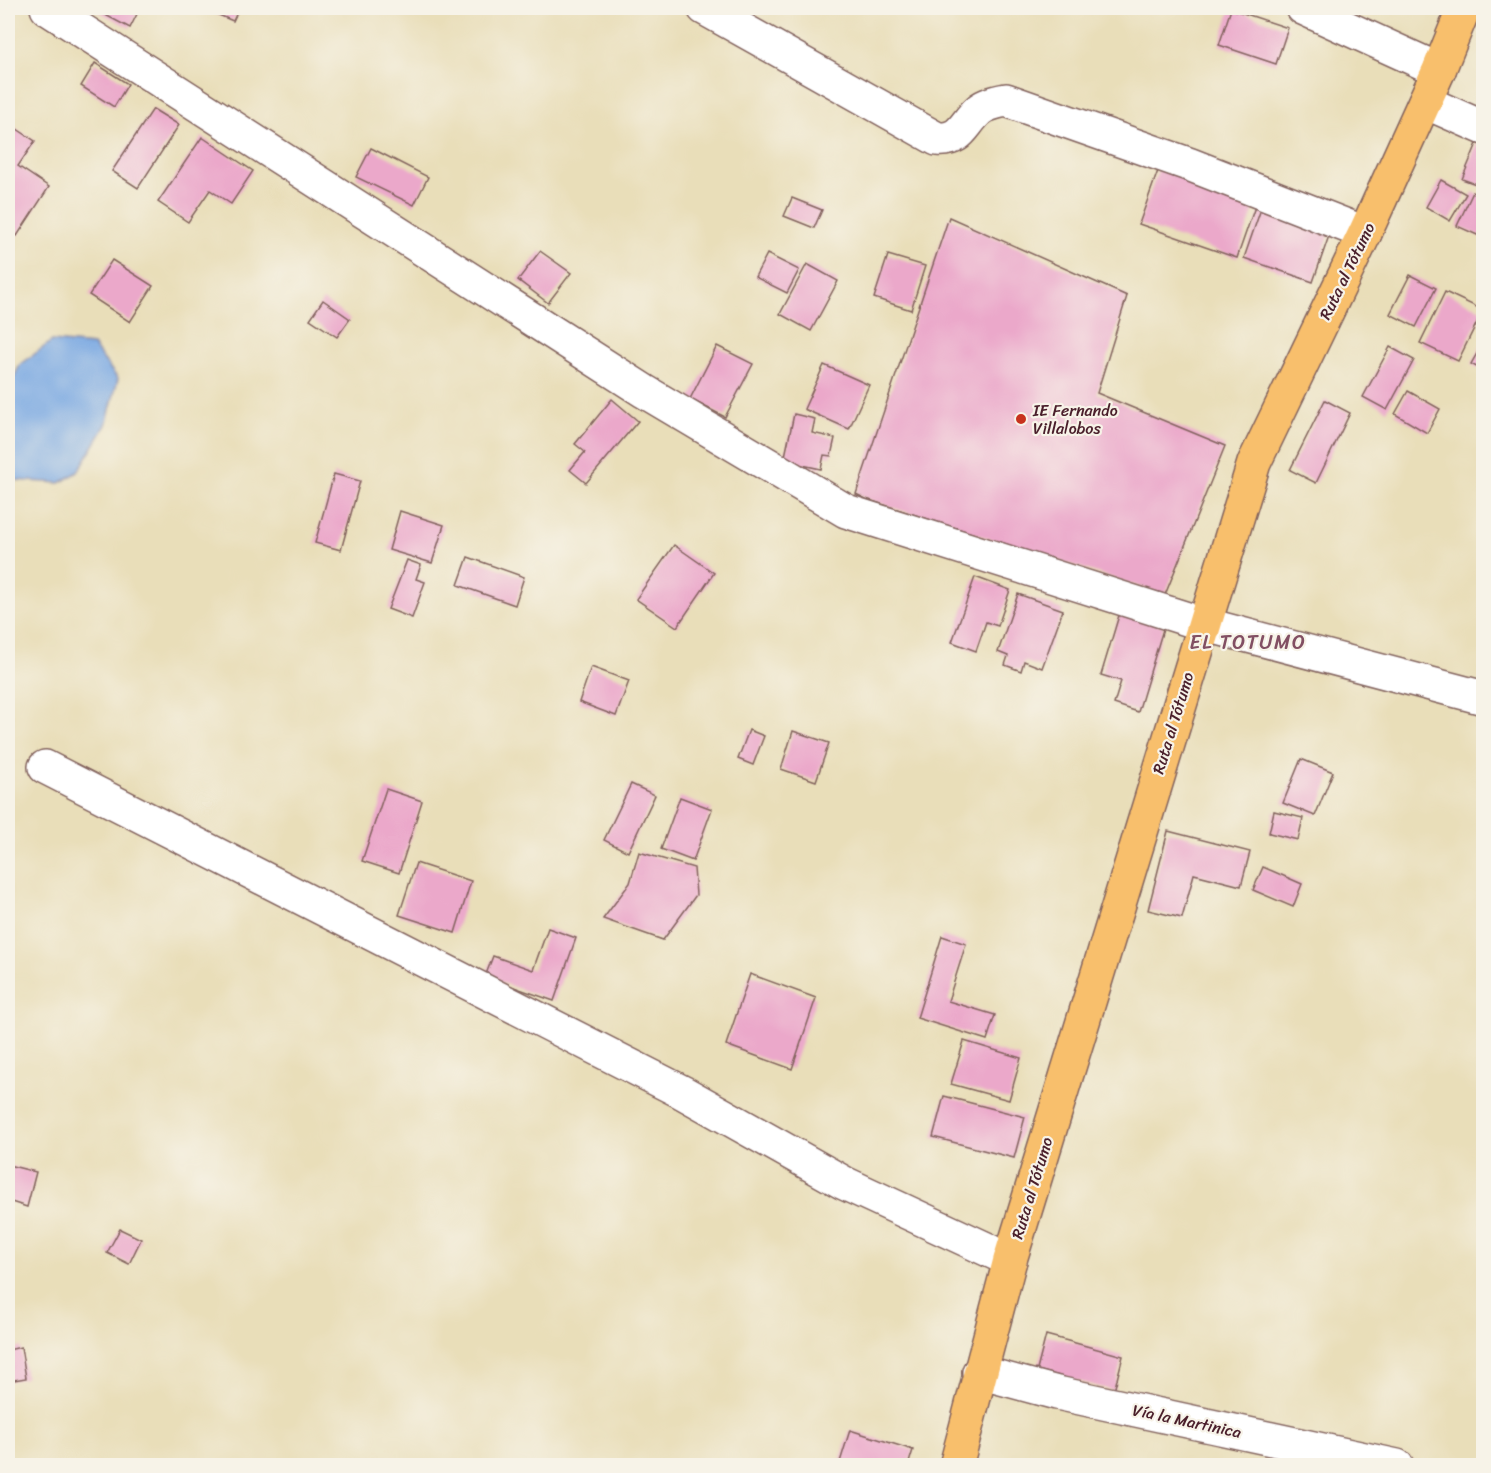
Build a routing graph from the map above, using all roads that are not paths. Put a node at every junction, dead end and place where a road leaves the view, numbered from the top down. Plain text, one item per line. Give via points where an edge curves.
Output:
1 (47, 8) edge
2 (704, 8) edge
3 (1303, 8) edge
4 (1464, 8) edge
5 (1439, 70) junction
6 (1425, 102) junction
7 (1484, 128) edge
8 (1365, 233) junction
9 (1203, 624) junction
10 (1484, 698) edge
11 (45, 767) dead end
12 (1010, 1260) junction
13 (979, 1372) junction
14 (956, 1466) edge
15 (1397, 1466) edge

1 - 9 street via 644,391 846,511
2 - 8 street via 937,139 949,140 979,110 1006,100 1191,165
3 - 5 street
4 - 5 main road, Ruta al Tótumo
5 - 6 main road, Ruta al Tótumo
6 - 7 street
6 - 8 main road, Ruta al Tótumo
8 - 9 main road, Ruta al Tótumo via 1254,463
9 - 10 street
9 - 12 main road, Ruta al Tótumo
11 - 12 street via 682,1092 844,1183
12 - 13 main road, Ruta al Tótumo
13 - 14 main road, Ruta al Tótumo
13 - 15 street, Vía la Martinica via 1057,1393

